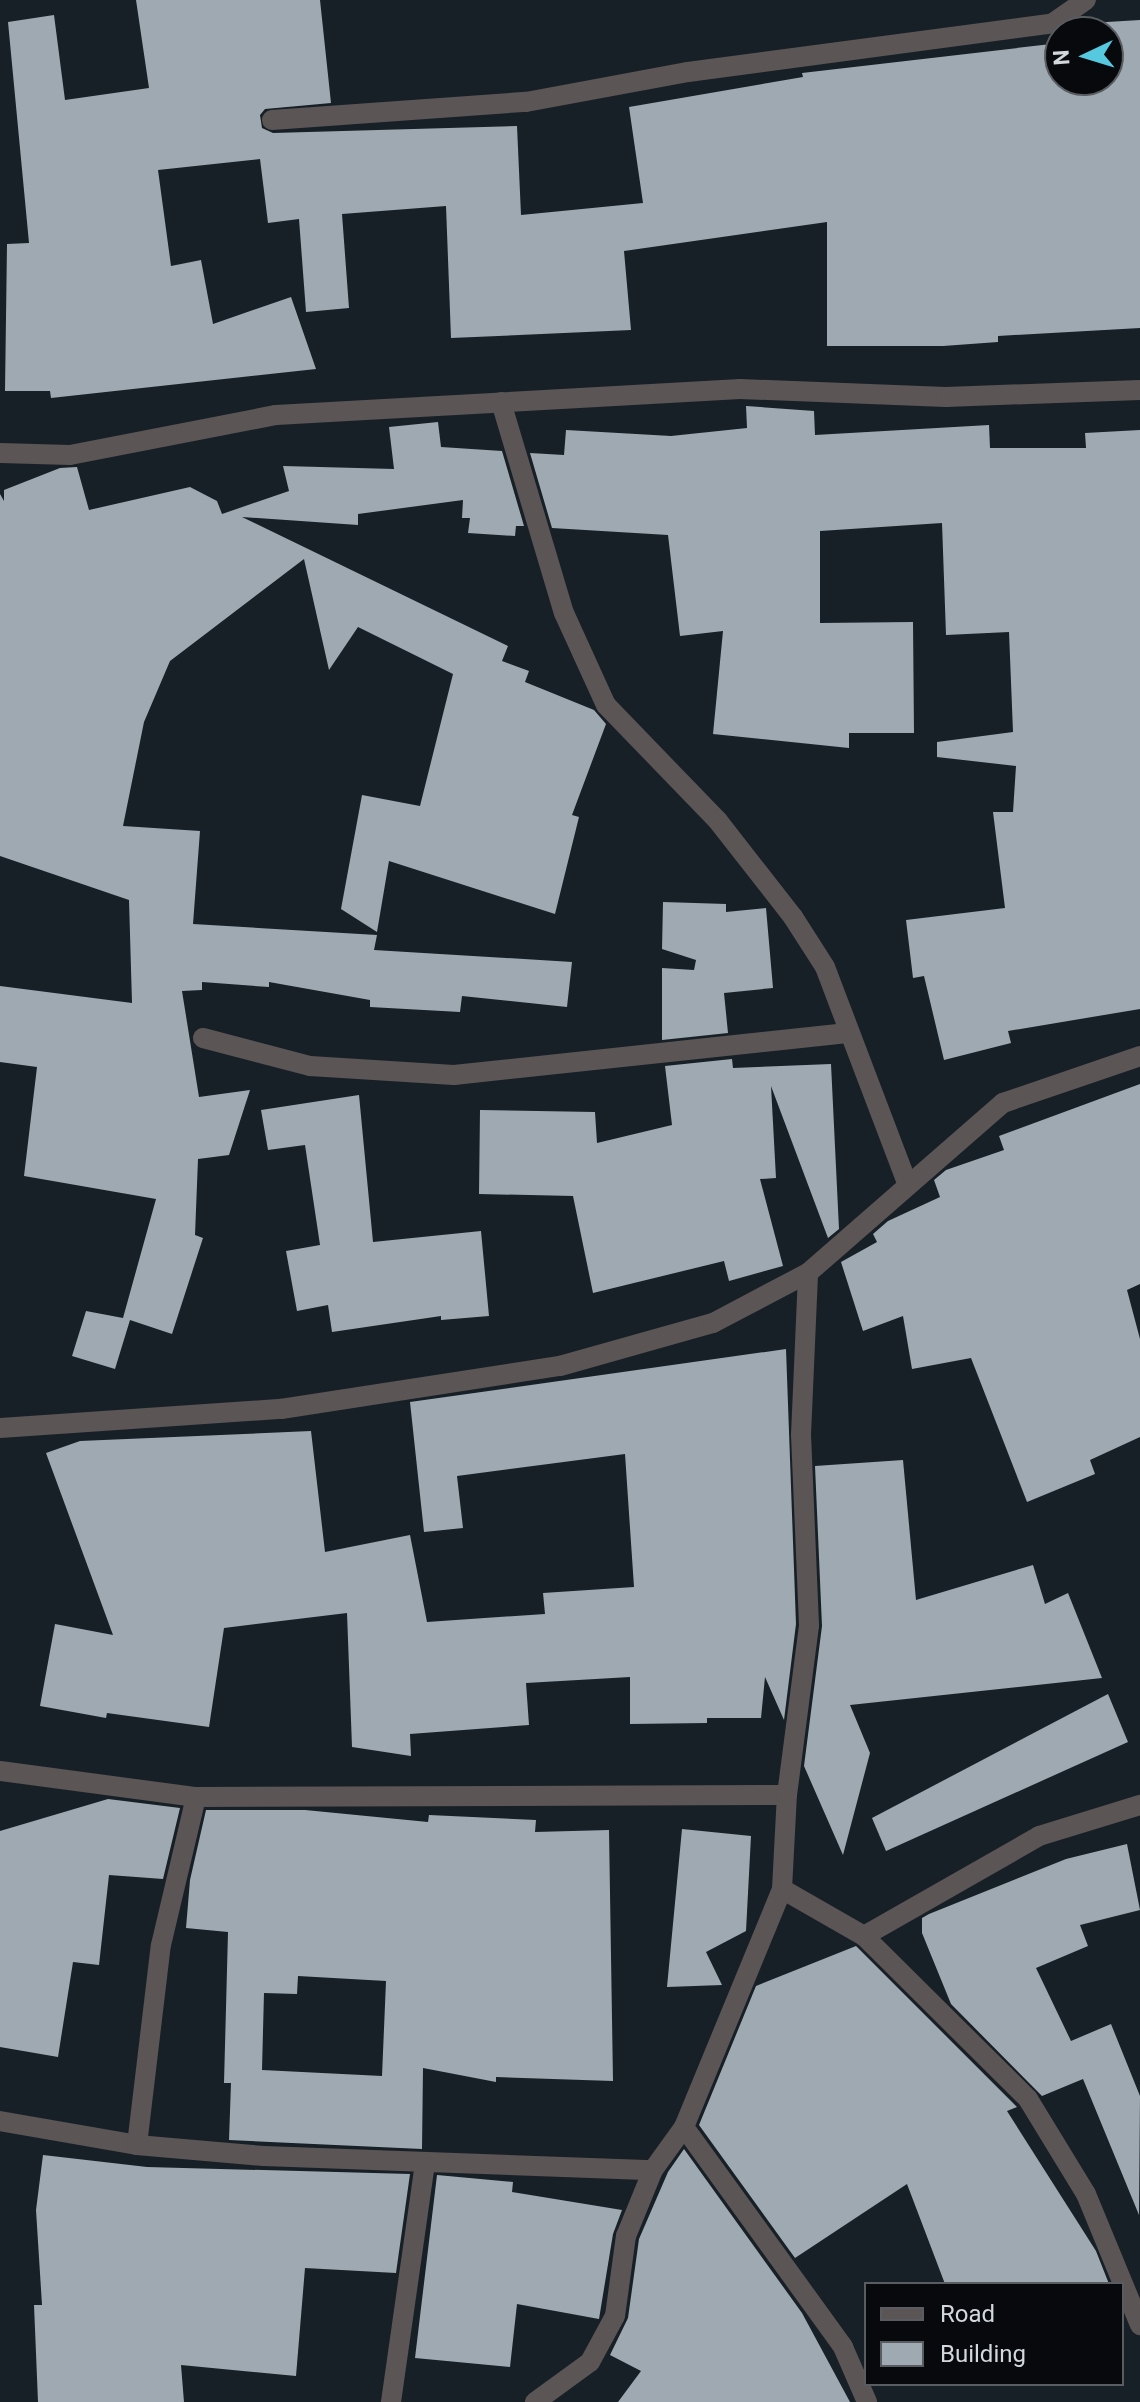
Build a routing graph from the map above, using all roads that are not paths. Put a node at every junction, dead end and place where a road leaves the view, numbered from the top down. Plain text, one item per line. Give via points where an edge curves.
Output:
1 (1086, 0) edge
2 (272, 120) dead end
3 (1140, 390) edge
4 (501, 402) junction
5 (0, 453) edge
6 (850, 1033) junction
7 (203, 1038) dead end
8 (1140, 1056) edge
9 (908, 1185) junction
10 (808, 1273) junction
11 (0, 1428) edge
12 (0, 1771) edge
13 (787, 1795) junction
14 (196, 1797) junction
15 (1140, 1805) edge
16 (782, 1889) junction
17 (864, 1936) junction
18 (0, 2121) edge
19 (684, 2127) junction
20 (137, 2145) junction
21 (425, 2164) junction
22 (653, 2170) junction
23 (1122, 2282) edge
24 (1124, 2286) edge
25 (1140, 2325) edge
26 (391, 2402) edge
27 (535, 2402) edge
28 (867, 2402) edge

1 - 2 street via 1053,23 688,72 526,102
3 - 4 street via 946,397 740,389
4 - 5 street via 276,415 70,455
4 - 6 street via 564,613 606,705 718,821 793,917 825,967
6 - 7 street via 454,1075 310,1066
6 - 9 street
8 - 9 street via 1003,1103
9 - 10 street
10 - 11 street via 713,1323 560,1366 281,1409
10 - 13 street via 801,1435 809,1625
12 - 14 street
13 - 14 street
13 - 16 street
14 - 20 street via 161,1945
15 - 17 street via 1039,1836
16 - 17 street
16 - 19 street
17 - 23 street via 1028,2099 1086,2194
18 - 20 street
19 - 22 street
19 - 28 street via 843,2347
20 - 21 street
21 - 22 street
21 - 26 street
22 - 27 street via 626,2236 615,2316 590,2362
24 - 25 street

